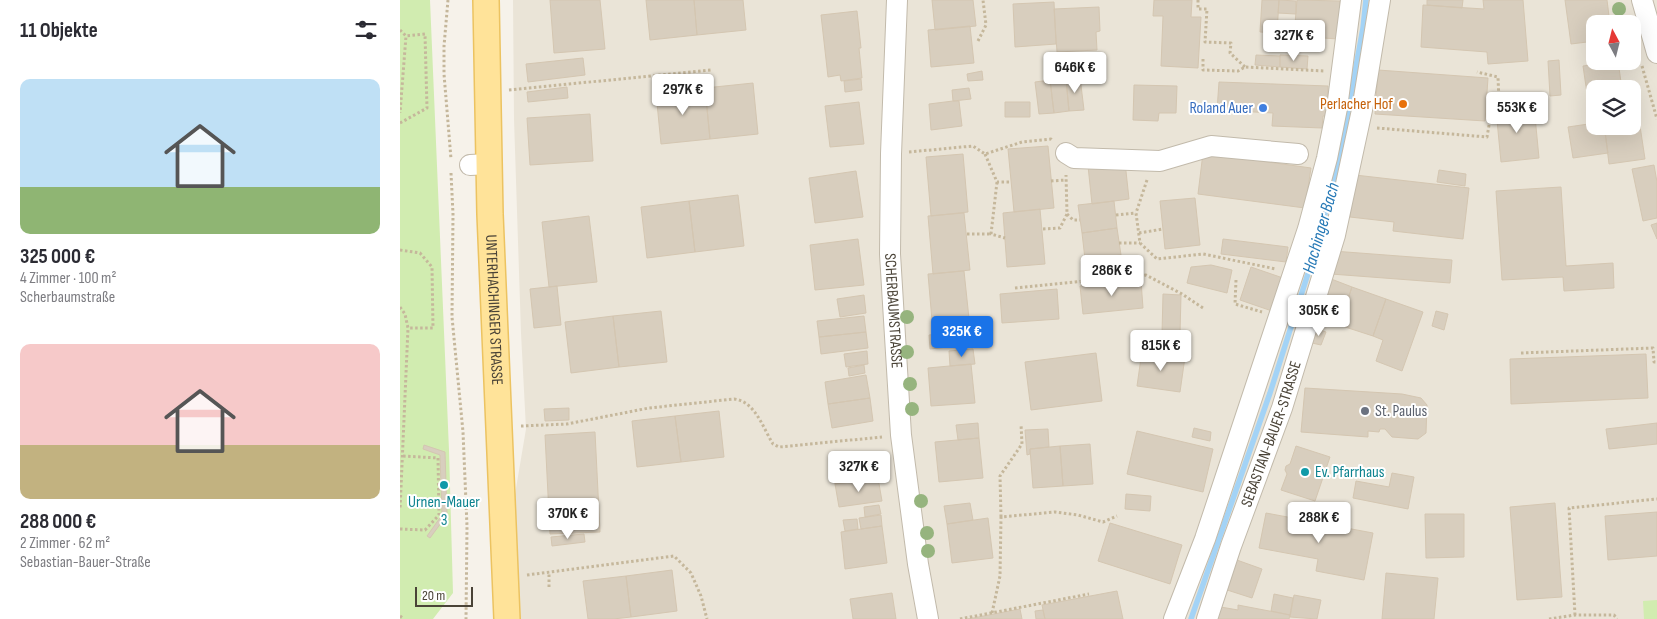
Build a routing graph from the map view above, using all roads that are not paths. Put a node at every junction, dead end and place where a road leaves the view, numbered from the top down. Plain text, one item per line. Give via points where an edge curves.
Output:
1 (486, 0) edge
2 (897, 0) edge
3 (1351, 0) edge
4 (1380, 0) edge
5 (1642, 0) edge
6 (1649, 57) edge
7 (1066, 153) road end
8 (1298, 154) dead end
9 (1321, 232) junction
10 (1218, 543) junction
11 (507, 619) edge
12 (928, 619) edge
13 (1174, 619) edge
14 (1207, 619) edge

1 - 11 main road, UNTERHACHINGER STRASSE via 480,165
2 - 12 street, SCHERBAUMSTRASSE via 890,254 900,436
3 - 9 street, SEBASTIAN-BAUER-STRASSE via 1327,158
4 - 9 street, SEBASTIAN-BAUER-STRASSE via 1359,126
5 - 6 street
7 - 8 street via 1074,158 1160,161 1211,146
9 - 10 street, SEBASTIAN-BAUER-STRASSE via 1279,318
9 - 10 street, SEBASTIAN-BAUER-STRASSE via 1282,408
10 - 13 street, SEBASTIAN-BAUER-STRASSE
10 - 14 street, SEBASTIAN-BAUER-STRASSE

